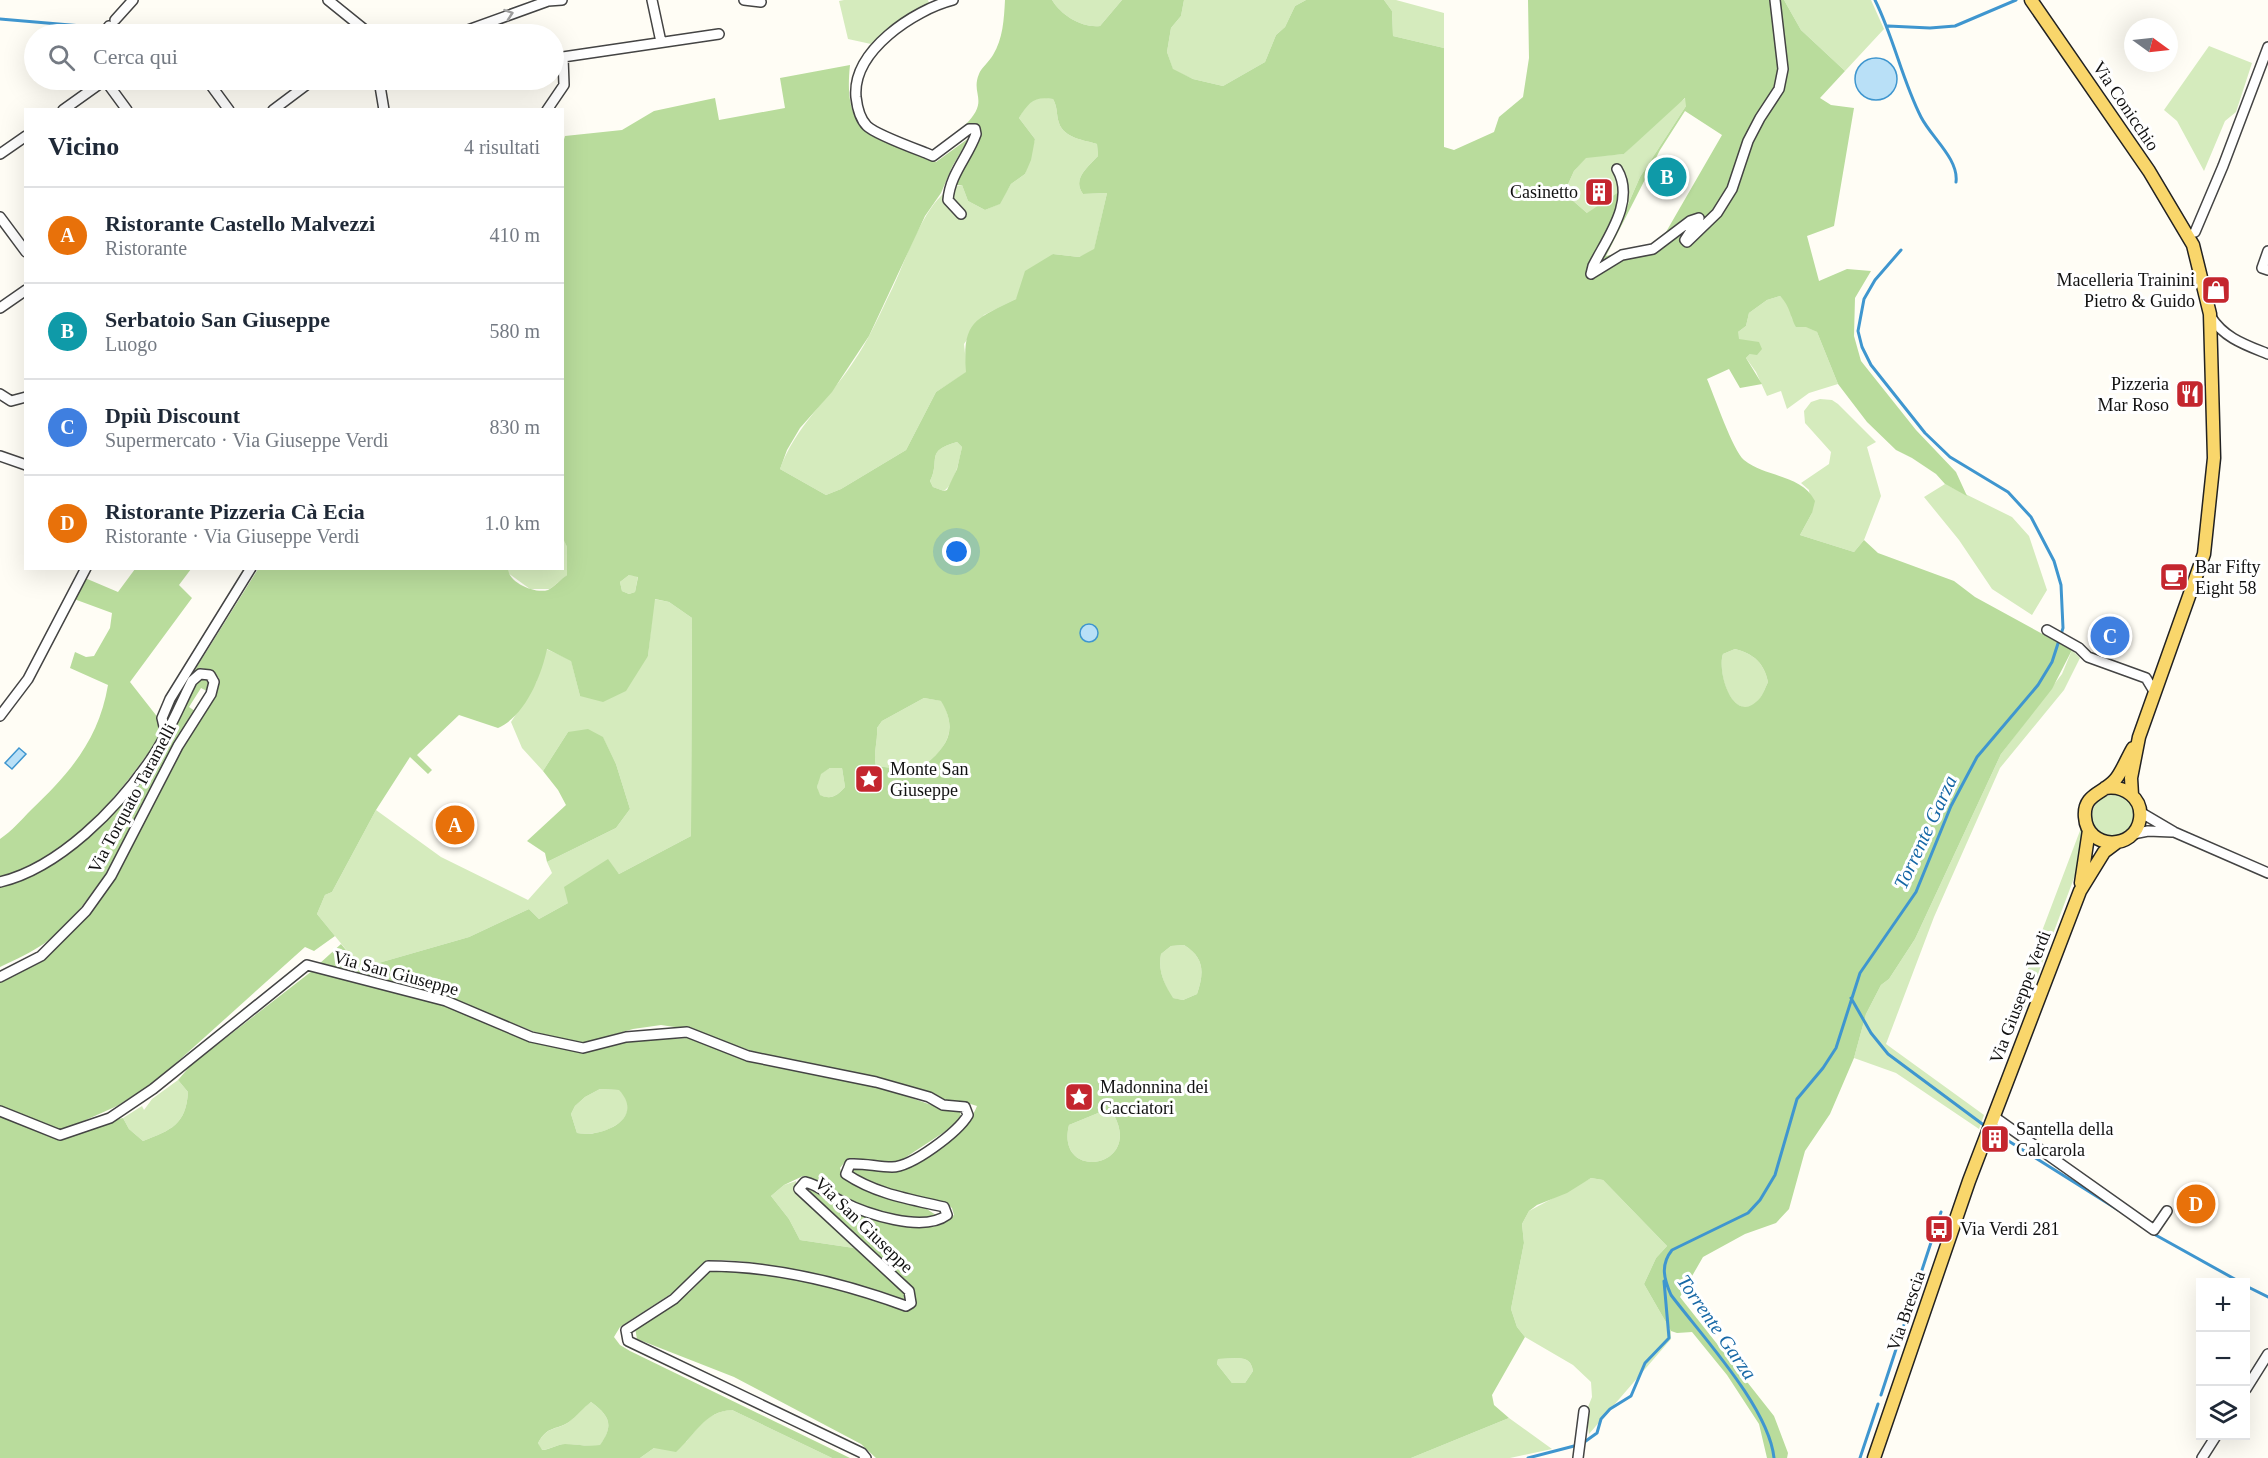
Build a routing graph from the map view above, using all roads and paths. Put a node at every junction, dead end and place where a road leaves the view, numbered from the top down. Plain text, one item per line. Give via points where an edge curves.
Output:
1 (133, 0) edge
2 (328, 0) edge
3 (562, 0) edge
4 (652, 0) edge
5 (744, 0) edge
6 (952, 0) edge
7 (1775, 0) edge
8 (2031, 0) edge
9 (761, 2) dead end
10 (111, 24) edge
11 (355, 24) edge
12 (485, 24) edge
13 (719, 34) dead end
14 (661, 42) junction
15 (2268, 47) edge
16 (564, 57) edge
17 (91, 90) edge
18 (112, 90) edge
19 (214, 90) edge
20 (300, 90) edge
21 (381, 90) edge
22 (562, 90) edge
23 (66, 108) edge
24 (126, 108) edge
25 (228, 108) edge
26 (276, 108) edge
27 (384, 108) edge
28 (548, 108) edge
29 (24, 137) edge
30 (0, 154) edge
31 (1617, 169) dead end
32 (961, 214) dead end
33 (0, 217) edge
34 (2191, 234) junction
35 (24, 249) edge
36 (2268, 252) edge
37 (2268, 270) edge
38 (24, 291) edge
39 (0, 308) edge
40 (2210, 314) junction
41 (2234, 339) junction
42 (2212, 341) junction
43 (2268, 354) edge
44 (0, 394) edge
45 (24, 398) edge
46 (0, 456) edge
47 (24, 464) edge
48 (84, 570) edge
49 (250, 570) edge
50 (2047, 630) dead end
51 (2162, 673) junction
52 (2146, 678) junction
53 (2155, 693) junction
54 (0, 716) edge
55 (166, 735) junction
56 (2139, 737) junction
57 (2105, 788) junction
58 (2132, 795) junction
59 (2140, 812) junction
60 (2089, 831) junction
61 (2174, 832) junction
62 (2133, 834) junction
63 (2116, 843) junction
64 (2268, 873) edge
65 (0, 882) edge
66 (2080, 891) junction
67 (0, 977) edge
68 (0, 1111) edge
69 (1990, 1124) junction
70 (1971, 1176) joint
71 (2167, 1211) dead end
72 (2268, 1354) edge
73 (2248, 1386) edge
74 (1584, 1412) dead end
75 (2213, 1440) edge
76 (866, 1458) edge
77 (1578, 1458) edge
78 (1874, 1458) edge
79 (2202, 1458) edge

1 - 10 street
2 - 11 street
12 -> 3 street via 548,1
4 - 14 street
5 - 9 street
6 - 32 street via 930,6 872,50 855,84 857,108 867,127 933,156 969,129 975,129 972,145 949,189 948,200
7 - 31 street via 1783,69 1779,89 1752,133 1732,189 1717,213 1687,242 1699,218 1690,220 1653,249 1622,255 1591,273 1619,219 1623,179
8 - 34 main road, Via Conicchio
13 - 14 street
14 - 16 street
15 - 34 street
17 - 23 street
18 - 24 street
19 - 25 street
20 - 26 street
21 - 27 street
22 - 28 street
29 - 30 street
33 - 35 street
34 - 40 main road, Via Giuseppe Verdi
36 - 37 street via 2262,268
38 - 39 street
40 - 41 street via 2217,327
40 - 42 main road, Via Giuseppe Verdi
41 - 42 street
41 - 43 street
42 - 51 main road, Via Giuseppe Verdi via 2214,458 2204,554
44 - 45 street via 11,401
46 - 47 street
48 - 54 street via 28,679
49 - 55 street, Via Torquato Taramelli via 170,699 162,718
50 - 52 street via 2088,657
51 - 52 street
51 - 53 main road, Via Giuseppe Verdi
52 - 53 street
53 - 56 main road, Via Giuseppe Verdi
55 - 65 street, Via Torquato Taramelli via 137,778 91,828 40,866
55 - 67 street, Via Torquato Taramelli via 192,681 200,674 210,675 214,682 211,694 178,746 111,876 86,911 41,956
56 - 57 main road, Via Giuseppe Verdi via 2115,780
56 - 58 main road, Via Giuseppe Verdi via 2131,778
57 - 58 main road via 2119,788
57 - 60 main road, Via Giuseppe Verdi via 2087,803 2085,818
58 - 59 main road, Via Giuseppe Verdi
59 - 61 street
59 - 62 main road
60 - 63 main road via 2101,841
60 - 66 main road, Via Giuseppe Verdi
61 - 62 street
61 - 64 street
62 - 63 main road, Via Giuseppe Verdi
63 - 66 main road, Via Giuseppe Verdi via 2104,852
66 - 69 main road, Via Giuseppe Verdi
68 - 76 street, Via San Giuseppe via 60,1135 110,1118 153,1089 307,964 446,1001 531,1037 562,1044 583,1048 626,1037 687,1032 748,1056 876,1082 943,1105 965,1107 968,1115 962,1126 912,1160 894,1167 867,1162 847,1168 846,1174 863,1185 944,1207 947,1215 939,1221 924,1224 873,1214 839,1201 818,1184 805,1182 799,1188 909,1291 911,1303 906,1306 864,1290 805,1276 708,1266 674,1299 626,1330 628,1341
69 - 70 main road, Via Giuseppe Verdi
69 - 71 street via 2154,1230
70 - 78 main road, Via Brescia
72 - 73 street
74 - 77 street
75 - 79 street

